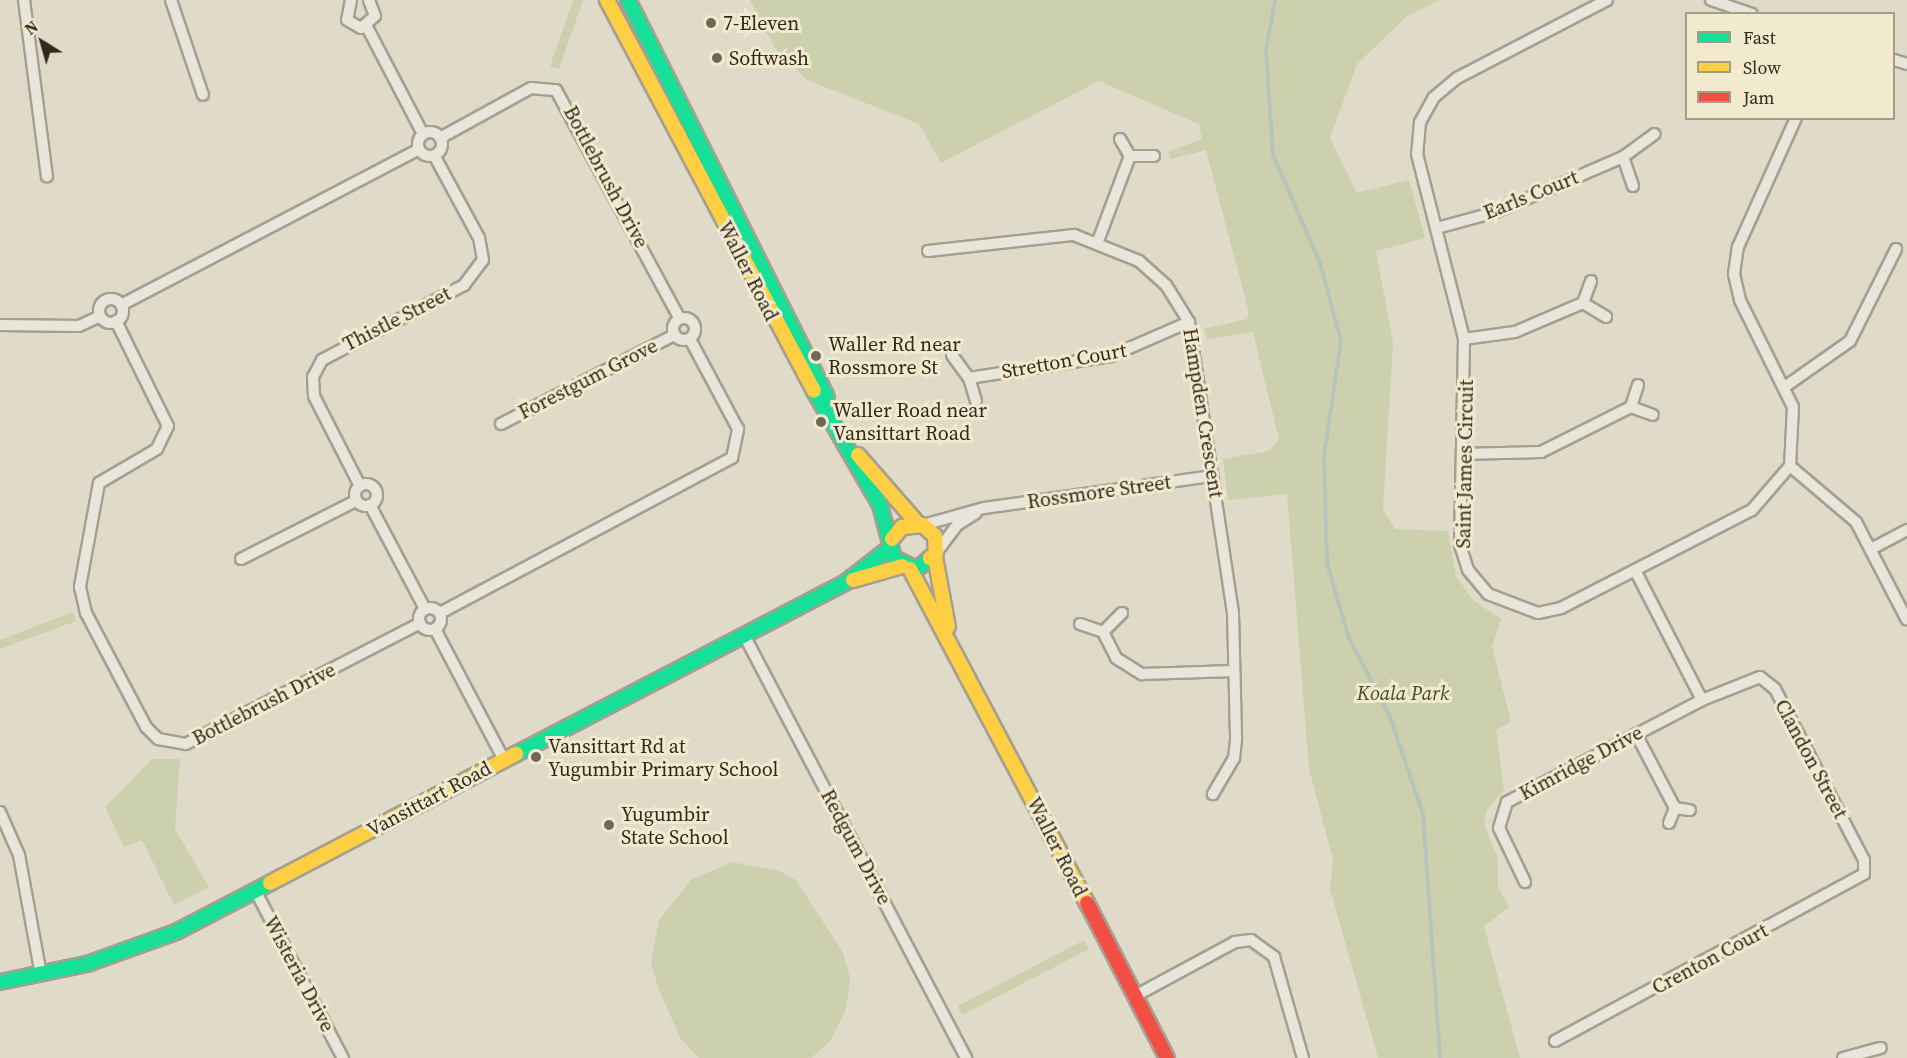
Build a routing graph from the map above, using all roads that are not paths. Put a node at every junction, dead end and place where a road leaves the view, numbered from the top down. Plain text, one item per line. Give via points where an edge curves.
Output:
1 (24, 0) edge
2 (171, 0) edge
3 (351, 0) edge
4 (607, 0) edge
5 (628, 0) edge
6 (1606, 0) edge
7 (1711, 0) edge
8 (374, 1) edge
9 (1746, 12) edge
10 (367, 27) junction
11 (653, 47) junction
12 (636, 56) junction
13 (202, 95) dead end
14 (1795, 120) edge
15 (423, 134) junction
16 (1654, 134) dead end
17 (440, 138) junction
18 (1120, 139) dead end
19 (419, 149) junction
20 (434, 154) junction
21 (1130, 156) junction
22 (1154, 156) dead end
23 (1623, 157) junction
24 (47, 177) dead end
25 (1633, 186) dead end
26 (729, 202) junction
27 (715, 209) junction
28 (1437, 228) junction
29 (1098, 241) junction
30 (1896, 249) dead end
31 (928, 251) dead end
32 (1591, 282) dead end
33 (1583, 303) junction
34 (121, 305) junction
35 (100, 316) junction
36 (1606, 317) dead end
37 (680, 319) junction
38 (116, 321) junction
39 (1189, 322) junction
40 (0, 325) edge
41 (674, 335) junction
42 (690, 339) junction
43 (1464, 339) junction
44 (952, 355) dead end
45 (969, 378) junction
46 (1638, 386) dead end
47 (1786, 386) junction
48 (976, 401) dead end
49 (1631, 407) junction
50 (1653, 415) dead end
51 (501, 423) dead end
52 (1463, 454) junction
53 (1790, 466) junction
54 (1214, 476) junction
55 (360, 486) junction
56 (356, 501) junction
57 (370, 506) junction
58 (984, 508) junction
59 (921, 524) junction
60 (1907, 530) edge
61 (892, 543) junction
62 (1871, 549) junction
63 (936, 555) junction
64 (241, 559) dead end
65 (906, 568) junction
66 (1635, 570) junction
67 (846, 582) junction
68 (425, 609) junction
69 (440, 613) junction
70 (1122, 613) dead end
71 (1907, 620) edge
72 (420, 623) junction
73 (1080, 624) dead end
74 (435, 629) junction
75 (1103, 632) junction
76 (744, 635) junction
77 (948, 636) junction
78 (1234, 671) junction
79 (1702, 700) junction
80 (1636, 735) junction
81 (504, 760) junction
82 (1213, 794) dead end
83 (1676, 808) junction
84 (1690, 810) dead end
85 (0, 812) edge
86 (1669, 823) dead end
87 (1864, 874) joint
88 (1525, 882) dead end
89 (255, 890) junction
90 (42, 975) junction
91 (0, 982) edge
92 (1135, 996) junction
93 (1555, 1041) dead end
94 (1881, 1048) dead end
95 (343, 1058) edge
96 (966, 1058) edge
97 (1167, 1058) edge
98 (1303, 1058) edge
99 (1843, 1058) edge

1 - 24 street
2 - 13 street
3 - 10 street via 347,20 355,27
4 - 12 street, Waller Road
5 - 11 street, Waller Road
6 - 28 street, Saint James Circuit via 1457,78 1434,97 1420,122 1417,154
7 - 9 street
8 - 10 street via 375,16
10 - 15 street
11 - 12 street
11 - 26 street, Waller Road
12 - 27 street, Waller Road
14 - 47 street via 1738,247 1734,274 1740,300
15 - 17 street
15 - 19 street
16 - 23 street, Earls Court
17 - 20 street
17 - 37 street, Bottlebrush Drive via 531,88 556,90
18 - 21 street
19 - 20 street
19 - 34 street
20 - 55 street, Thistle Street via 479,238 483,260 464,285 322,360 314,376 315,396
21 - 22 street
21 - 29 street
23 - 25 street
23 - 28 street, Earls Court via 1497,212
26 - 27 street
26 - 59 street, Waller Road via 855,452
27 - 61 street, Waller Road via 784,341 880,505
28 - 43 street, Saint James Circuit
29 - 31 street, Hampden Crescent via 1048,236
29 - 39 street, Hampden Crescent via 1152,271
30 - 47 street via 1850,341
32 - 33 street
33 - 36 street
33 - 43 street via 1515,332
34 - 35 street via 107,299
34 - 38 street
35 - 38 street
35 - 40 street via 79,326
37 - 41 street
37 - 42 street via 693,322
38 - 72 street, Bottlebrush Drive via 168,426 157,448 99,483 80,587 86,613 152,733 172,745 186,744
39 - 45 street, Stretton Court via 1111,356
39 - 54 street, Hampden Crescent
41 - 42 street
41 - 51 street, Forestgum Grove
42 - 69 street via 738,429 732,458
43 - 52 street, Saint James Circuit
44 - 45 street
45 - 48 street
46 - 49 street
47 - 53 street via 1796,422
49 - 50 street
49 - 52 street via 1540,452
52 - 66 street, Saint James Circuit via 1460,545 1468,570 1488,594 1538,613 1561,608
53 - 62 street via 1837,501
53 - 66 street, Saint James Circuit via 1752,510
54 - 58 street, Rossmore Street
54 - 78 street, Hampden Crescent via 1233,613
55 - 56 street
55 - 57 street, Thistle Street via 375,490
56 - 57 street
56 - 64 street
57 - 68 street
58 - 59 street, Rossmore Street
58 - 63 street, Rossmore Street via 957,525
59 - 61 street via 902,527
59 - 63 street, Waller Road via 935,536
60 - 62 street
61 - 65 street, Waller Road
61 - 67 street, Vansittart Road
62 - 71 street
63 - 65 street via 924,567
63 - 77 street, Waller Road
65 - 67 street, Vansittart Road
65 - 77 street, Waller Road
66 - 79 street
67 - 76 street, Vansittart Road
68 - 69 street
68 - 72 street
69 - 74 street
70 - 75 street
72 - 74 street
73 - 75 street
74 - 81 street
75 - 78 street via 1116,658 1142,674
76 - 81 street, Vansittart Road
76 - 96 street, Redgum Drive
77 - 92 street, Waller Road
78 - 82 street, Hampden Crescent via 1234,758
79 - 80 street, Kimridge Drive
79 - 87 street, Clandon Street via 1760,677 1775,689 1864,860
80 - 83 street
80 - 88 street, Kimridge Drive via 1507,802 1499,828
81 - 89 street, Vansittart Road
83 - 84 street
83 - 86 street
85 - 90 street via 19,855
87 - 93 street, Crenton Court
89 - 90 street, Vansittart Road via 136,949
89 - 95 street, Wisteria Drive
90 - 91 street, Vansittart Road
92 - 97 street, Waller Road
92 - 98 street via 1235,942 1251,940 1274,957
94 - 99 street

